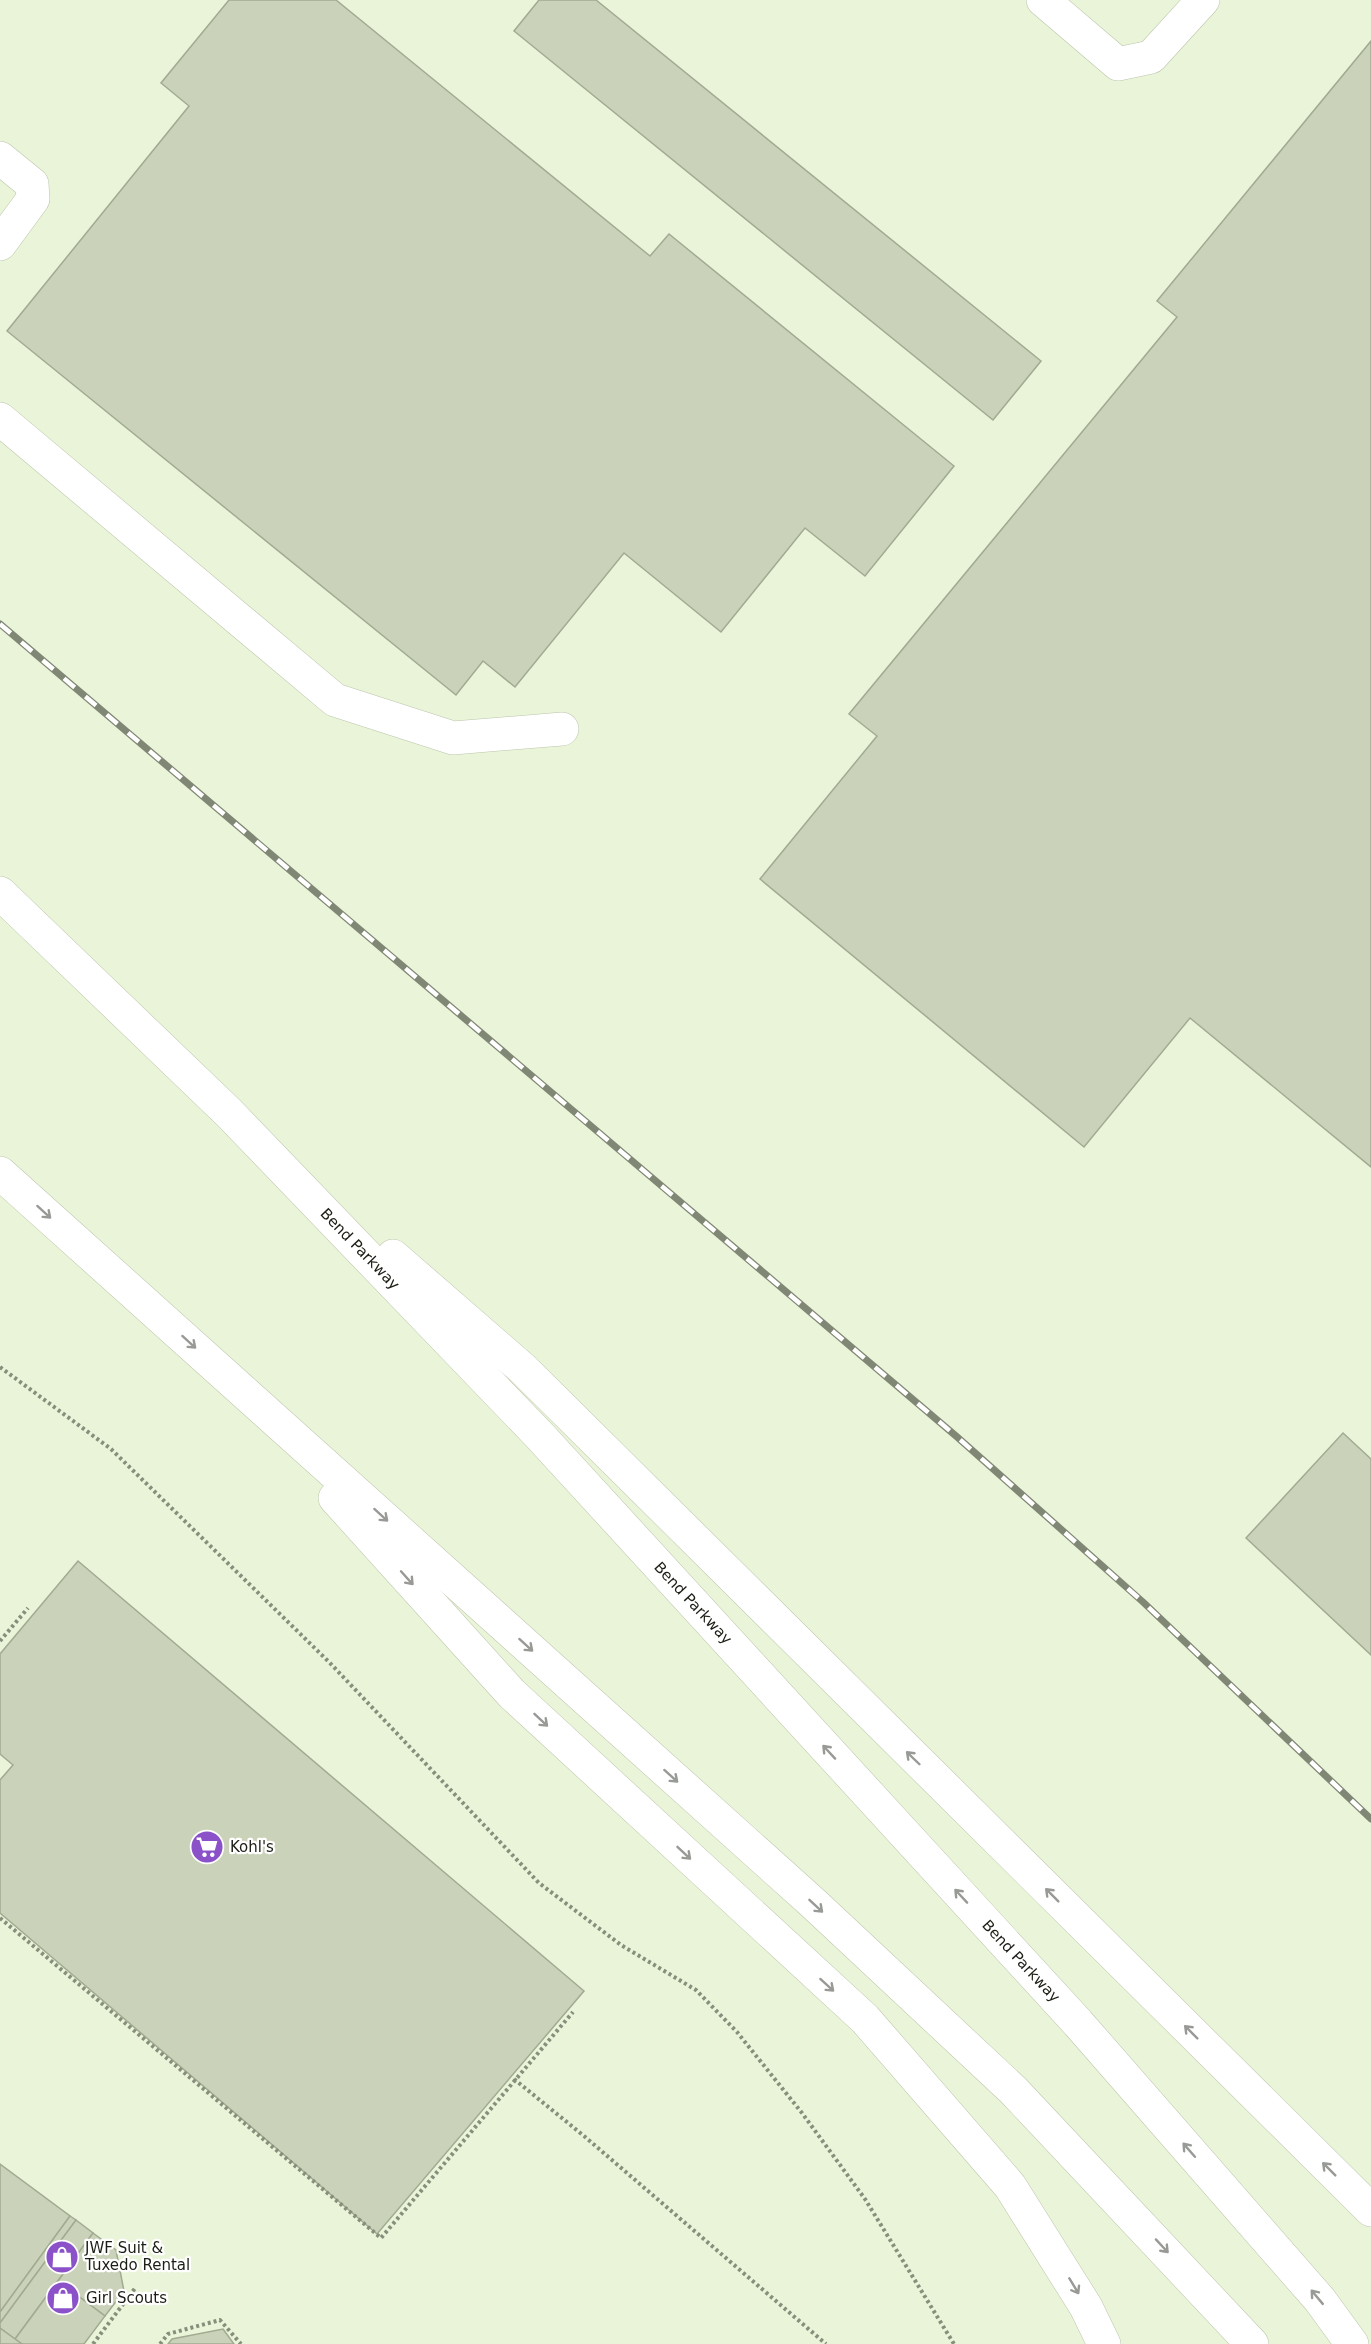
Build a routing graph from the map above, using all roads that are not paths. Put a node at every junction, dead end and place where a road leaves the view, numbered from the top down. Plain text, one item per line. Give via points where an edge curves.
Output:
1 (1043, 0) edge
2 (1203, 0) edge
3 (0, 158) edge
4 (0, 244) edge
5 (0, 419) edge
6 (562, 729) dead end
7 (0, 893) edge
8 (229, 1113) junction
9 (0, 1173) edge
10 (213, 1364) junction
11 (1371, 2210) edge
12 (1104, 2344) edge
13 (1252, 2344) edge
14 (1352, 2344) edge

1 - 2 main road via 1118,64 1151,57
3 - 4 main road via 32,184 33,199
5 - 6 main road via 335,700 453,738
7 - 8 main road, Bend Parkway
11 -> 8 main road via 523,1369
14 -> 8 main road, Bend Parkway via 1320,2300 1078,2024 540,1436
9 -> 10 main road
10 -> 12 main road via 512,1694 865,2019 1010,2186 1080,2297
10 -> 13 main road via 813,1903 1013,2090

